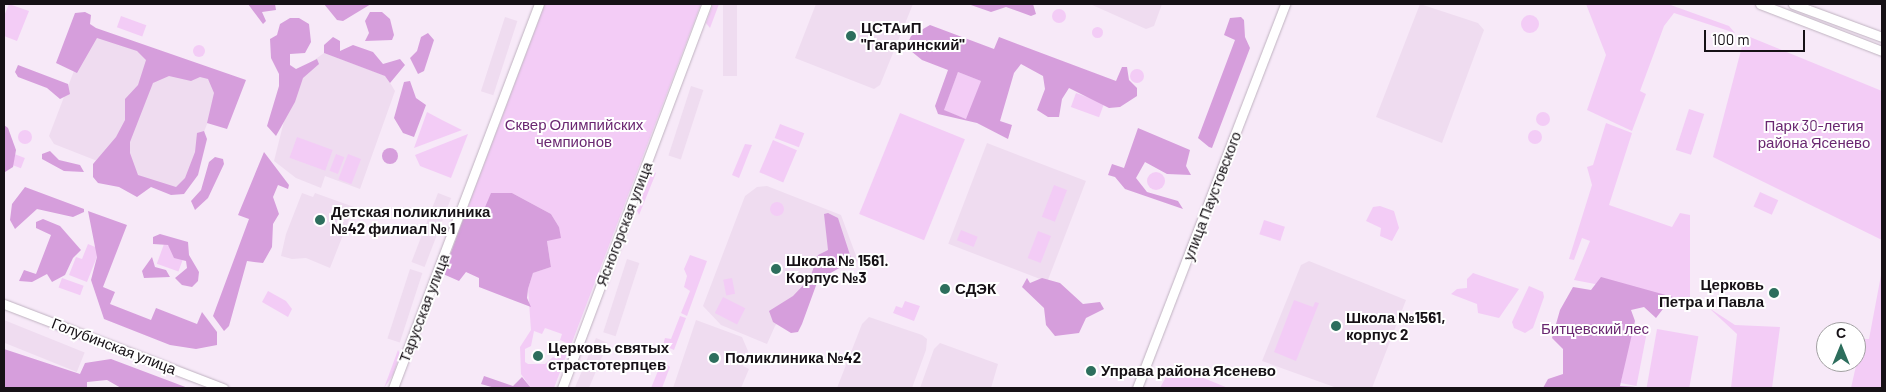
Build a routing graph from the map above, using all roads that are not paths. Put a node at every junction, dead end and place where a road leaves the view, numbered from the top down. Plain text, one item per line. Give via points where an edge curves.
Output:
1 (539, 4) edge
2 (706, 4) edge
3 (1285, 4) edge
4 (1760, 4) edge
5 (1793, 4) edge
6 (1882, 37) edge
7 (1882, 51) edge
8 (4, 304) edge
9 (224, 388) edge
10 (393, 388) edge
11 (562, 388) edge
12 (1137, 388) edge

1 - 10 main road, Тарусская улица
2 - 11 main road, Ясногорская улица
3 - 12 main road, улица Паустовского
4 - 7 main road
5 - 6 main road
8 - 9 main road, Голубинская улица

